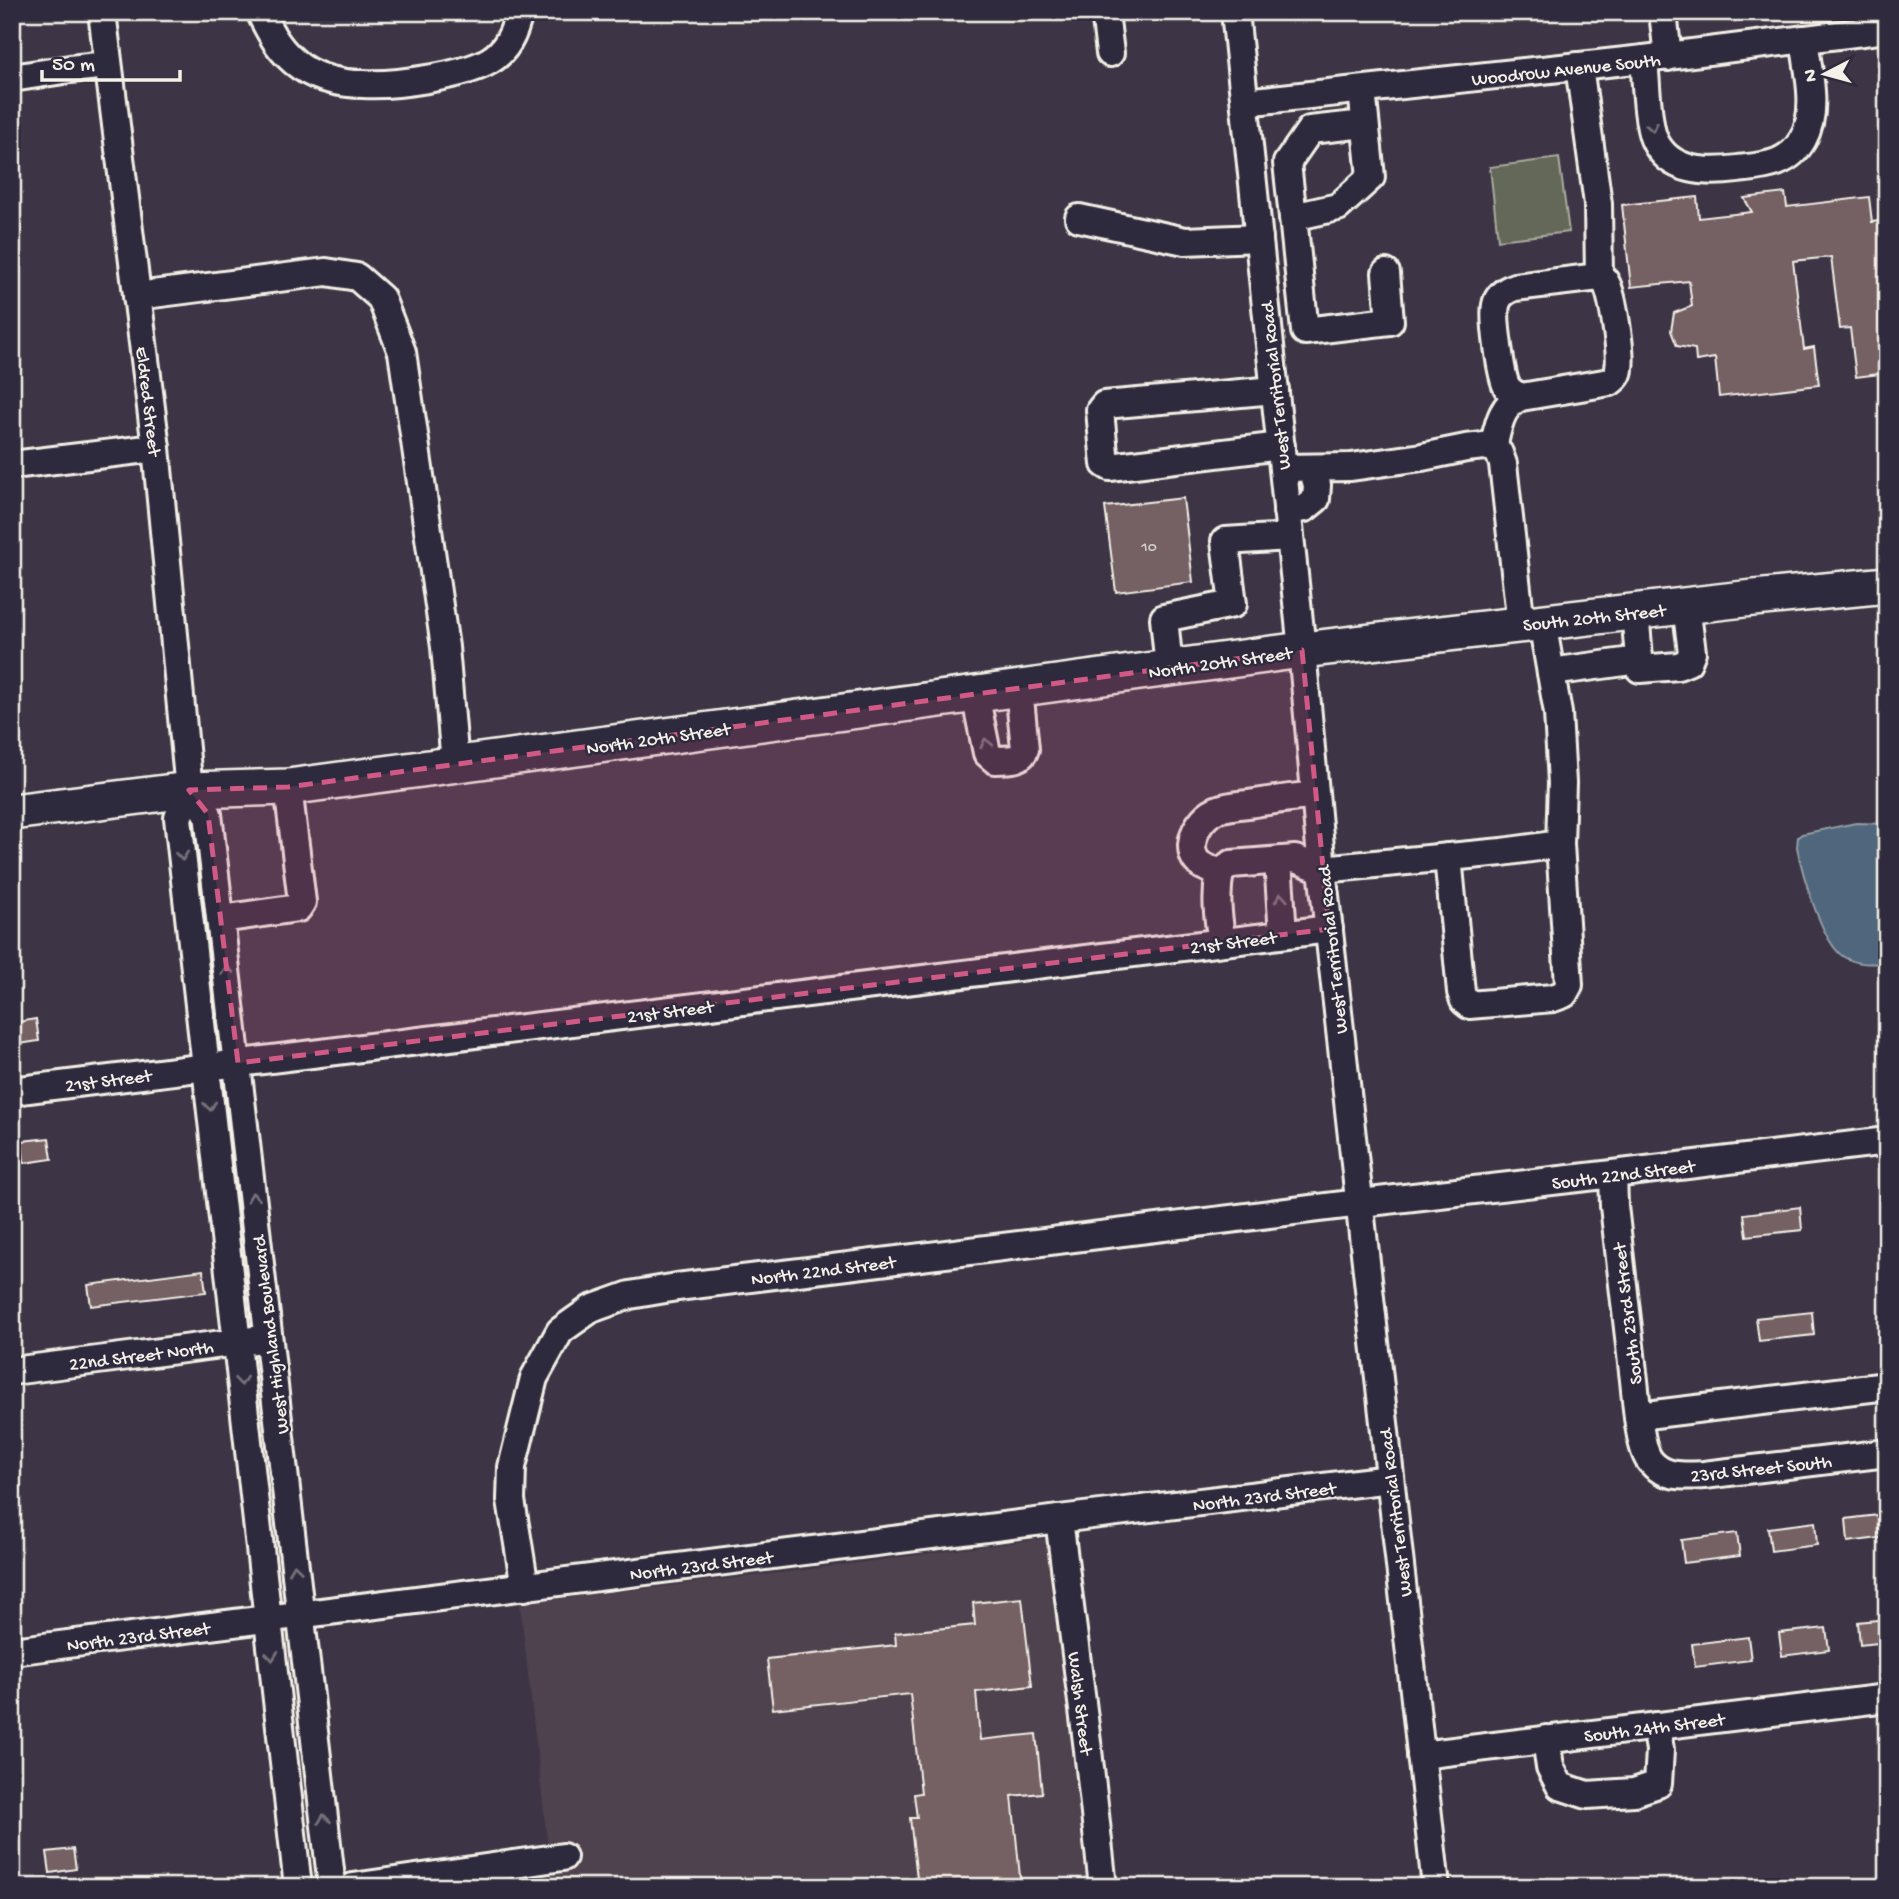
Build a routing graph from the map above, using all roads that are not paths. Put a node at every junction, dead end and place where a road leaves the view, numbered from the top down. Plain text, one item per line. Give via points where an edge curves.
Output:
1 (102, 12) edge
2 (260, 12) edge
3 (519, 12) edge
4 (1105, 12) edge
5 (1235, 12) edge
6 (1663, 12) edge
7 (1887, 29) edge
8 (1804, 40) junction
9 (1110, 53) dead end
10 (1656, 58) junction
11 (107, 65) junction
12 (1579, 66) junction
13 (12, 78) edge
14 (1362, 90) junction
15 (1307, 96) junction
16 (1245, 102) junction
17 (1365, 124) junction
18 (1310, 130) junction
19 (1287, 163) junction
20 (1252, 167) junction
21 (1293, 217) junction
22 (1079, 218) dead end
23 (1259, 238) junction
24 (1385, 273) dead end
25 (1599, 277) junction
26 (136, 296) junction
27 (1301, 296) junction
28 (1266, 300) junction
29 (1305, 331) junction
30 (1269, 335) junction
31 (1275, 390) junction
32 (1521, 397) junction
33 (156, 448) junction
34 (1493, 448) junction
35 (1282, 457) junction
36 (12, 465) edge
37 (1312, 468) junction
38 (1289, 524) junction
39 (1887, 585) edge
40 (1686, 606) junction
41 (1635, 612) junction
42 (1531, 624) junction
43 (1302, 650) junction
44 (1639, 660) junction
45 (1169, 668) junction
46 (1551, 672) junction
47 (1020, 688) junction
48 (975, 694) junction
49 (455, 764) junction
50 (288, 787) junction
51 (189, 790) junction
52 (1314, 795) junction
53 (12, 812) edge
54 (1560, 844) junction
55 (1448, 857) junction
56 (1279, 861) junction
57 (1322, 869) junction
58 (1220, 873) junction
59 (221, 919) junction
60 (1329, 929) junction
61 (1283, 934) junction
62 (1222, 942) junction
63 (238, 1063) junction
64 (206, 1067) junction
65 (12, 1091) edge
66 (1887, 1141) edge
67 (1613, 1174) junction
68 (1358, 1203) junction
69 (269, 1339) junction
70 (237, 1342) junction
71 (12, 1371) edge
72 (1887, 1386) edge
73 (1638, 1416) junction
74 (1644, 1453) joint
75 (1887, 1453) edge
76 (1390, 1479) junction
77 (1059, 1519) junction
78 (525, 1587) junction
79 (301, 1615) junction
80 (268, 1619) junction
81 (12, 1651) edge
82 (1887, 1698) edge
83 (1656, 1726) junction
84 (1546, 1739) junction
85 (1421, 1755) junction
86 (563, 1857) dead end
87 (298, 1887) edge
88 (332, 1887) edge
89 (353, 1887) edge
90 (1103, 1887) edge
91 (1436, 1887) edge

1 - 11 street, Eldred Street
2 - 3 street via 275,42 302,68 331,80 363,84 463,72 491,61 506,46
4 - 9 street
5 - 16 street, West Territorial Road
6 - 10 street
7 - 8 street, Woodrow Avenue South
8 - 10 street, Woodrow Avenue South
10 -> 8 street via 1654,138 1678,164 1719,172 1770,165 1798,147 1810,120
10 - 12 street, Woodrow Avenue South
11 - 13 street
11 - 26 street, Eldred Street
12 - 14 street, Woodrow Avenue South
12 - 25 street via 1598,204
14 - 15 street, Woodrow Avenue South
14 - 17 street
15 - 16 street, Woodrow Avenue South
15 - 18 street
16 - 20 street, West Territorial Road
17 - 18 street
17 - 21 street via 1371,177 1338,207
18 - 19 street
19 - 20 street
19 - 21 street
20 - 23 street, West Territorial Road
21 - 27 street
22 - 23 street via 1185,241
23 - 28 street, West Territorial Road
24 - 29 street via 1390,321
25 - 32 street via 1612,298 1617,377 1611,382
25 - 32 street via 1515,287 1499,297 1495,316 1506,385
26 - 33 street, Eldred Street
26 - 49 street via 326,272 357,276 381,298 402,352 445,647
27 - 28 street
27 - 29 street
28 - 30 street, West Territorial Road
29 - 30 street
30 - 31 street, West Territorial Road
31 - 35 street, West Territorial Road
31 - 35 street via 1104,405 1100,410 1105,464
32 - 34 street via 1507,404
33 - 36 street
33 - 51 street, Eldred Street
34 - 37 street
34 - 42 street via 1503,464
35 - 37 street
35 - 38 street, West Territorial Road
37 - 38 street via 1316,499
38 - 43 street, West Territorial Road
38 - 45 street via 1226,541 1233,604 1164,618
39 - 40 main road, South 20th Street
40 - 41 main road, South 20th Street
40 - 44 street via 1692,652 1688,662 1640,669
41 - 42 main road, South 20th Street
41 - 44 street
42 - 43 main road, South 20th Street
42 - 46 street
43 - 45 main road, North 20th Street
43 - 52 street, West Territorial Road
44 - 46 street
45 - 47 main road, North 20th Street
46 - 54 street via 1562,783
47 - 48 main road, North 20th Street
47 -> 48 street via 1025,749 1019,758 995,761 987,753
48 - 49 main road, North 20th Street
49 - 50 main road, North 20th Street
50 - 51 main road, North 20th Street
50 - 59 street via 302,902 298,908
51 - 53 main road, North 20th Street
51 - 59 street, West Highland Boulevard via 208,814
51 -> 64 street via 178,818
52 - 57 street, West Territorial Road
52 - 58 street via 1226,807 1208,815 1192,840 1194,860
54 - 55 street
54 - 55 street via 1569,985 1553,998 1469,1005 1464,1001
55 - 57 street
56 - 57 street via 1294,859
56 - 58 street via 1231,864
61 -> 56 street
57 - 60 street, West Territorial Road
58 - 62 street via 1217,905
63 -> 59 street, West Highland Boulevard
60 - 61 street, 21st Street
60 - 68 street, West Territorial Road
61 - 62 street, 21st Street
62 - 63 street, 21st Street
63 - 64 street, 21st Street
69 -> 63 street, West Highland Boulevard
64 - 65 street, 21st Street
64 -> 70 street
66 - 67 street, South 22nd Street
67 - 68 street, South 22nd Street
67 - 73 street, South 23rd Street
68 - 76 street, West Territorial Road
68 - 78 street, North 22nd Street via 677,1287 630,1295 591,1310 560,1331 534,1378 525,1410 512,1467 511,1500
69 - 70 street, 22nd Street North
79 -> 69 street, West Highland Boulevard
70 - 71 street, 22nd Street North
70 -> 80 street
72 - 73 street
73 - 74 street, South 23rd Street
74 - 75 street, 23rd Street South via 1652,1464 1678,1477
76 - 77 street, North 23rd Street
76 - 85 street, West Territorial Road
77 - 78 street, North 23rd Street
77 - 90 street, Walsh Street
78 - 79 street, North 23rd Street
79 - 80 street, North 23rd Street
88 -> 79 street, West Highland Boulevard
80 - 81 street, North 23rd Street
80 -> 87 street
82 - 83 street, South 24th Street
83 - 84 street, South 24th Street
83 - 84 street via 1658,1784 1634,1792 1587,1795 1560,1786 1550,1767
84 - 85 street, South 24th Street
85 - 91 street, West Territorial Road
86 - 89 street

